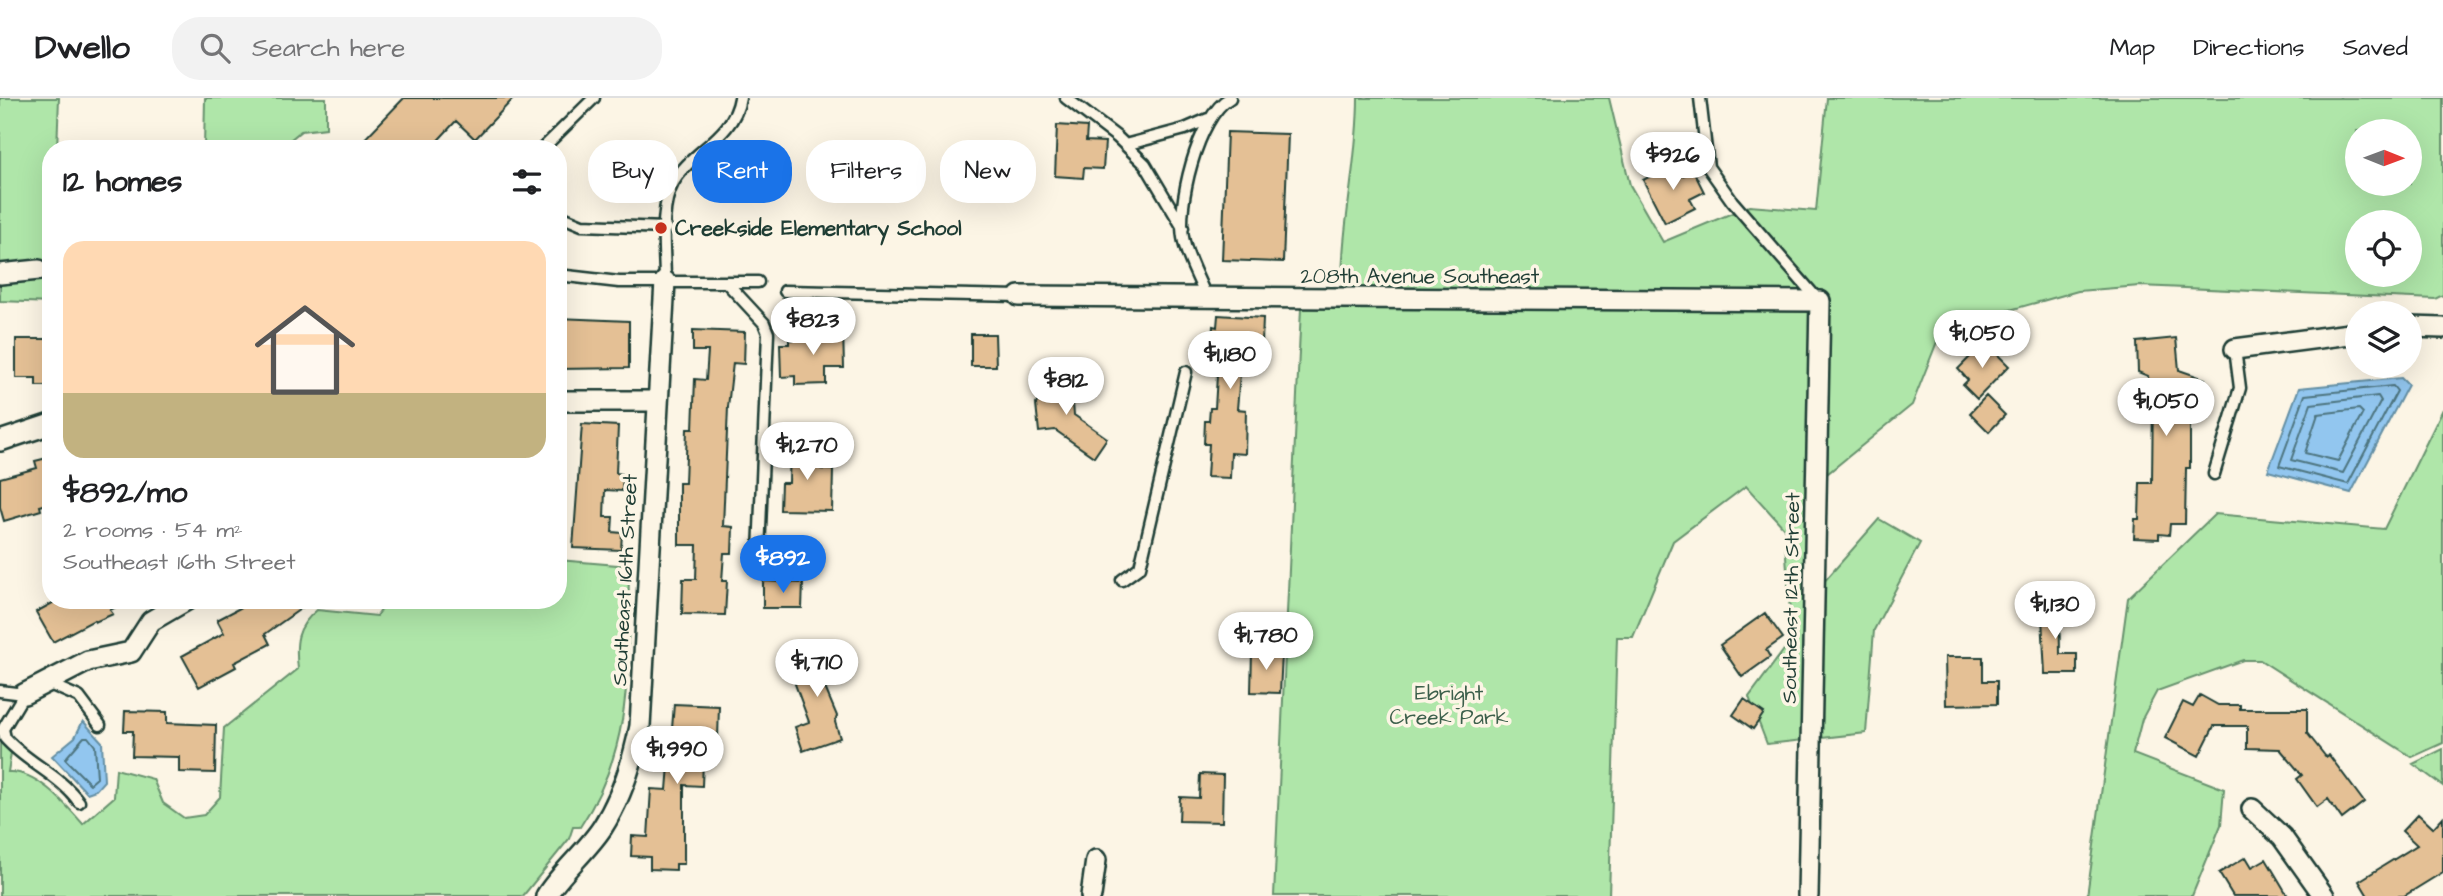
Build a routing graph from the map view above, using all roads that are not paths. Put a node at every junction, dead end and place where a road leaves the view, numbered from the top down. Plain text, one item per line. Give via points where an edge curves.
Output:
1 (594, 98) edge
2 (740, 98) edge
3 (1066, 98) edge
4 (1230, 98) edge
5 (1700, 98) edge
6 (1208, 119) junction
7 (551, 140) edge
8 (1125, 145) junction
9 (567, 219) edge
10 (666, 228) junction
11 (1184, 228) junction
12 (42, 270) edge
13 (0, 274) edge
14 (567, 276) edge
15 (665, 281) junction
16 (726, 282) junction
17 (758, 282) dead end
18 (785, 291) dead end
19 (1019, 296) joint
20 (1206, 298) junction
21 (1820, 301) junction
22 (2422, 327) edge
23 (2443, 328) edge
24 (2345, 335) edge
25 (2235, 349) joint
26 (1186, 372) dead end
27 (567, 401) edge
28 (656, 401) junction
29 (42, 427) edge
30 (0, 441) edge
31 (2214, 474) dead end
32 (759, 552) dead end
33 (1122, 580) dead end
34 (172, 609) edge
35 (46, 682) junction
36 (0, 691) edge
37 (24, 694) junction
38 (100, 725) dead end
39 (79, 802) dead end
40 (2252, 809) dead end
41 (1096, 860) dead end
42 (547, 896) edge
43 (1091, 896) edge
44 (1808, 896) edge
45 (2324, 896) edge

1 - 7 lane
2 - 10 lane via 730,124 673,184
3 - 8 lane
4 - 6 lane
5 - 21 lane via 1708,167
6 - 8 lane via 1185,130
6 - 11 lane via 1186,180
8 - 11 lane via 1145,164
9 - 10 lane via 582,225
10 - 15 lane
11 - 20 lane via 1183,240
12 - 13 street
14 - 15 lane
15 - 16 lane
15 - 28 street, Southeast 16th Street
16 - 17 lane
16 - 32 lane via 768,333
18 - 19 lane
19 - 20 street, 208th Avenue Southeast
20 - 21 street, 208th Avenue Southeast
21 - 44 street, Southeast 12th Street
22 - 23 street
24 - 25 street
25 - 31 lane via 2240,388
26 - 33 lane via 1140,567
27 - 28 street
28 - 42 street, Southeast 16th Street via 643,692 633,758 601,828
29 - 30 street
34 - 35 street via 151,621 131,652 88,661
35 - 37 street
35 - 38 lane via 79,697
36 - 37 lane
37 - 39 lane via 4,729 5,738 59,780
40 - 45 street via 2282,837
41 - 43 street

